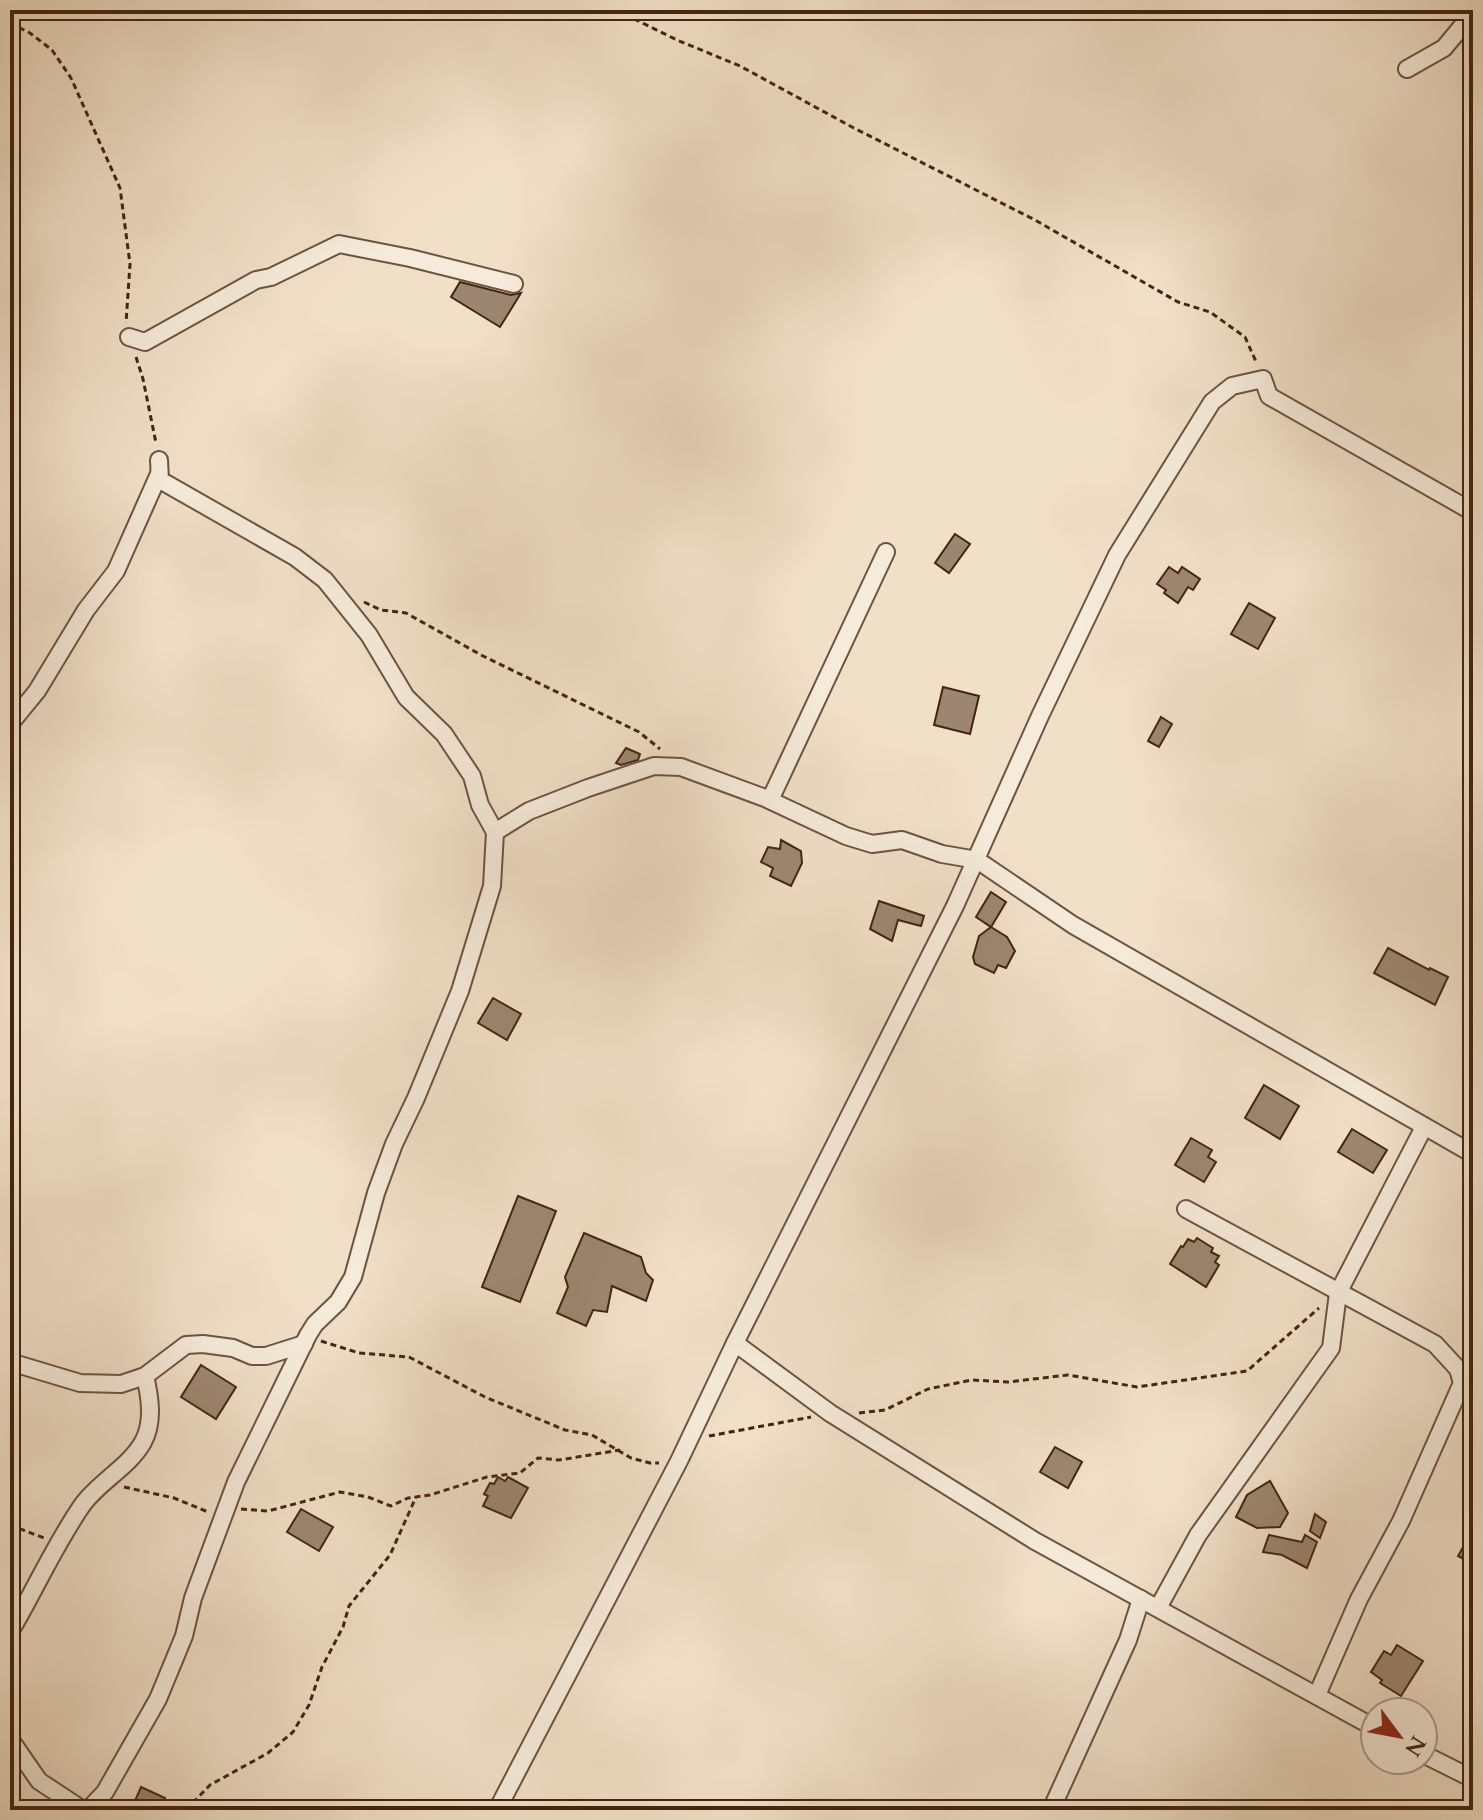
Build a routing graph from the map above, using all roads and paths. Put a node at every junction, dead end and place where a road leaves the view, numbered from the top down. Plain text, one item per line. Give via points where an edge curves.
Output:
1 (616, 10) edge
2 (1473, 13) edge
3 (10, 23) edge
4 (1407, 69) dead end
5 (514, 284) dead end
6 (129, 337) junction
7 (1263, 379) junction
8 (159, 467) junction
9 (1473, 512) edge
10 (886, 552) dead end
11 (334, 591) junction
12 (10, 724) edge
13 (659, 749) dead end
14 (770, 800) junction
15 (495, 832) junction
16 (977, 860) junction
17 (1424, 1127) junction
18 (1473, 1154) edge
19 (1186, 1209) dead end
20 (1338, 1293) junction
21 (306, 1340) junction
22 (735, 1343) junction
23 (10, 1362) edge
24 (145, 1376) junction
25 (833, 1415) junction
26 (687, 1444) junction
27 (620, 1450) junction
28 (679, 1461) junction
29 (105, 1481) junction
30 (416, 1497) junction
31 (224, 1514) junction
32 (10, 1525) edge
33 (59, 1543) junction
34 (1141, 1599) junction
35 (1158, 1608) junction
36 (10, 1632) edge
37 (1317, 1695) junction
38 (1359, 1719) edge
39 (10, 1739) edge
40 (1439, 1762) edge
41 (1473, 1779) edge
42 (86, 1810) edge
43 (186, 1810) edge
44 (497, 1810) edge
45 (1051, 1810) edge

1 - 7 path via 740,66 1035,220 1178,302 1210,312 1245,337
2 - 4 street via 1444,48
3 - 6 path via 52,50 71,78 120,188 130,264
5 - 6 street via 339,244 256,280 145,342
6 - 8 path via 143,379
7 - 9 street via 1269,396
7 - 16 street via 1232,386 1212,402 1117,555
8 - 11 street via 160,480 295,557
8 - 12 street via 116,571
10 - 14 street
11 - 13 path via 381,610 406,613 639,732
11 - 15 street via 369,635 406,697 444,734 472,776
14 - 15 street via 681,767 654,766 529,811
14 - 16 street via 872,844 902,840
15 - 21 street via 492,886 460,991 394,1144 353,1277
16 - 17 street via 1073,925
16 - 22 street
17 - 18 street
17 - 20 street
19 - 20 street
20 - 25 path via 1247,1371 1137,1387 1068,1375 972,1380 928,1389 885,1410
20 - 35 street via 1331,1348 1198,1535
20 - 37 street via 1435,1344 1458,1369 1462,1383
21 - 24 street via 266,1356 186,1345
21 - 27 path via 359,1353 409,1357 485,1397
21 - 31 street
22 - 25 street
22 - 26 street
23 - 24 street via 80,1383 121,1384
24 - 29 street via 151,1400 144,1441
25 - 26 path via 718,1433
25 - 34 street via 1035,1541
26 - 28 street
27 - 28 path via 650,1463
27 - 30 path via 559,1460 538,1458 520,1473
28 - 44 street
29 - 31 path
29 - 33 street
30 - 31 path via 391,1506 340,1492 268,1511
30 - 43 path via 390,1555 349,1606 293,1732 268,1753 210,1785
31 - 42 street via 158,1699 105,1792
32 - 33 path
33 - 36 street
34 - 35 street
34 - 45 street via 1128,1640
35 - 37 street
37 - 38 street
39 - 42 street via 39,1781
40 - 41 street

